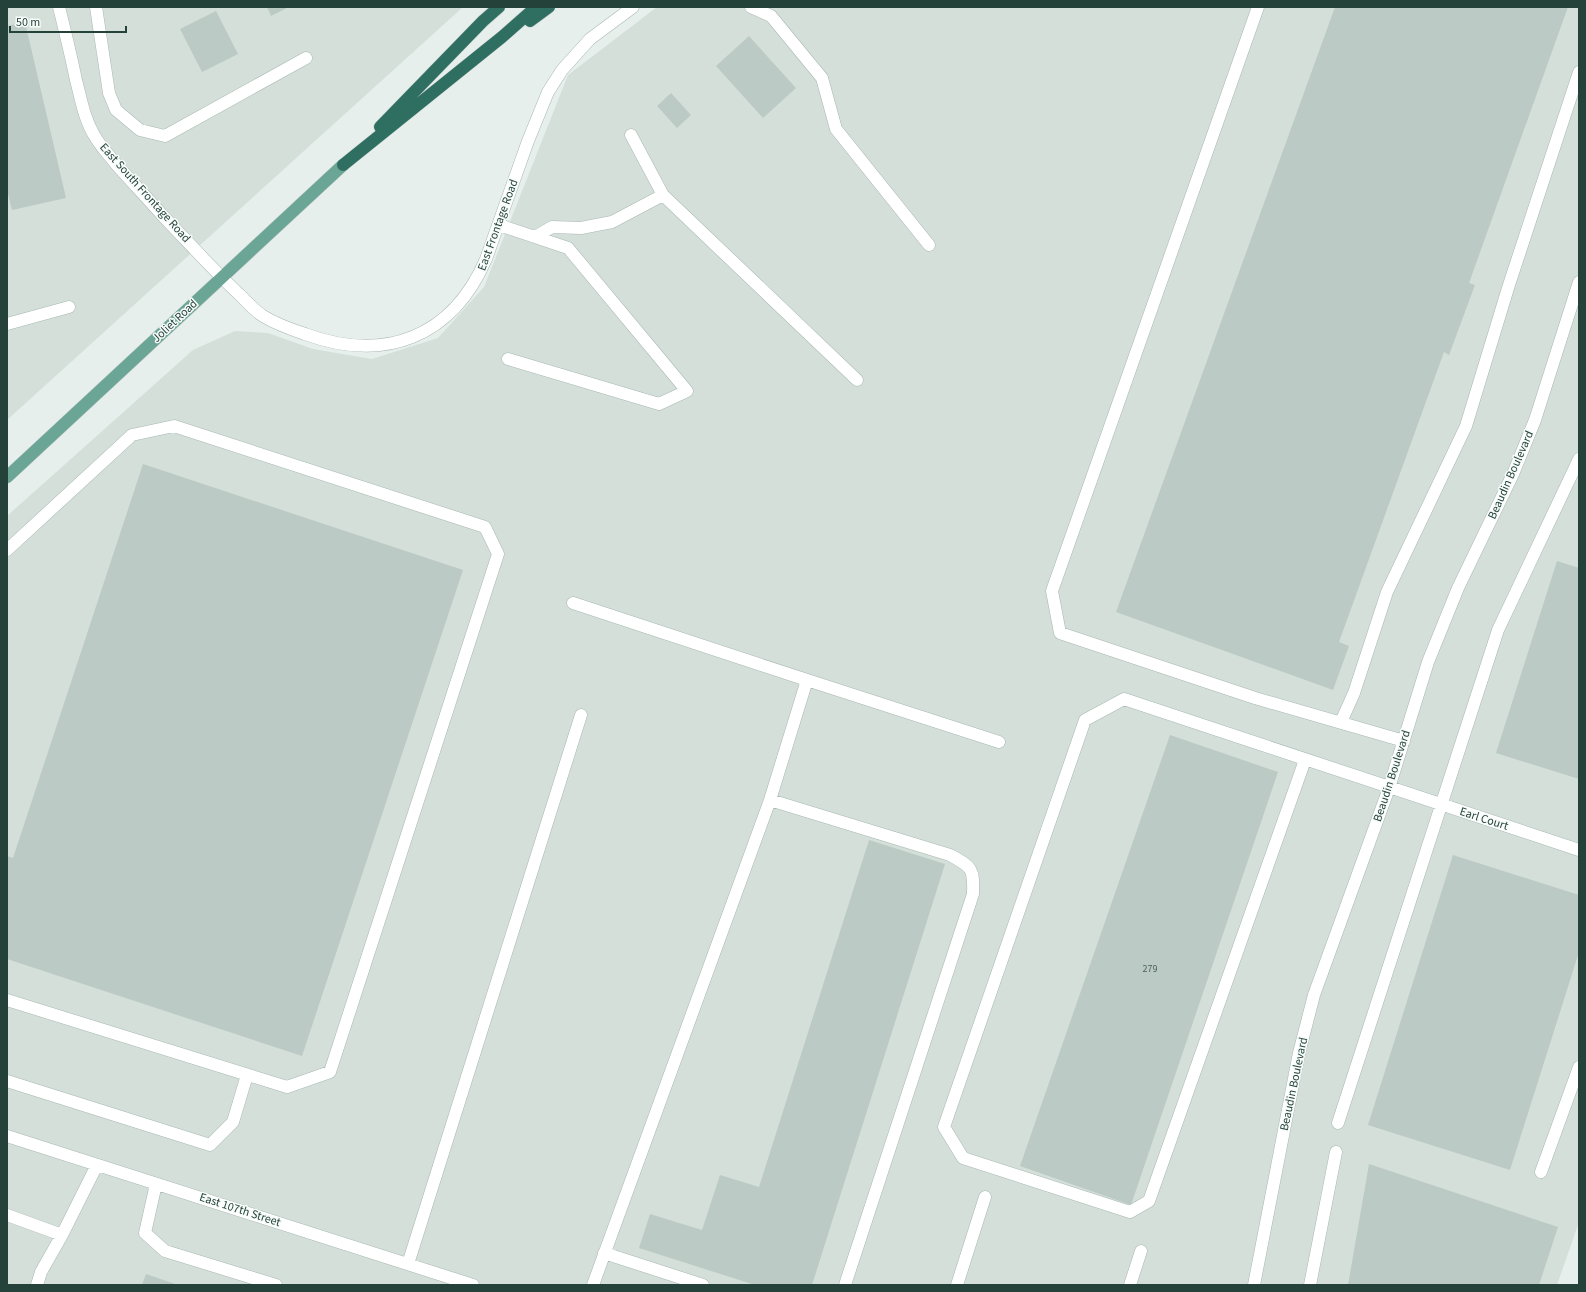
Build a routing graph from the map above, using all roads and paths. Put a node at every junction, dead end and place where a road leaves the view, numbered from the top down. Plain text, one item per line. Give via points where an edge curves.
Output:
1 (59, 7) edge
2 (96, 7) edge
3 (498, 7) edge
4 (536, 7) edge
5 (549, 7) edge
6 (633, 7) edge
7 (751, 7) edge
8 (1258, 7) edge
9 (306, 58) dead end
10 (1579, 72) edge
11 (405, 116) junction
12 (631, 135) dead end
13 (344, 165) junction
14 (663, 194) junction
15 (499, 225) junction
16 (534, 237) junction
17 (930, 245) dead end
18 (221, 278) junction
19 (1579, 282) edge
20 (69, 308) dead end
21 (7, 324) edge
22 (508, 359) dead end
23 (857, 380) dead end
24 (1579, 459) edge
25 (7, 477) edge
26 (7, 550) edge
27 (573, 603) dead end
28 (807, 680) junction
29 (581, 715) dead end
30 (1341, 722) junction
31 (1404, 740) junction
32 (999, 742) dead end
33 (1305, 760) junction
34 (1389, 788) junction
35 (770, 800) junction
36 (1442, 806) junction
37 (1579, 850) edge
38 (7, 1000) edge
39 (1579, 1067) edge
40 (247, 1075) junction
41 (7, 1081) edge
42 (1338, 1123) dead end
43 (7, 1136) edge
44 (1336, 1152) dead end
45 (97, 1165) junction
46 (1541, 1172) dead end
47 (156, 1184) junction
48 (985, 1197) dead end
49 (7, 1215) edge
50 (62, 1235) junction
51 (1141, 1251) dead end
52 (604, 1253) junction
53 (408, 1264) junction
54 (37, 1285) edge
55 (276, 1285) edge
56 (473, 1285) edge
57 (592, 1285) edge
58 (703, 1285) edge
59 (845, 1285) edge
60 (957, 1285) edge
61 (1130, 1285) edge
62 (1254, 1285) edge
63 (1310, 1285) edge

1 - 18 street, East South Frontage Road via 84,110 96,138 135,186
2 - 9 street via 109,94 116,110 146,132 165,136
3 - 13 highway
4 - 11 highway
5 - 11 highway
6 - 15 street, East Frontage Road via 590,39 551,86
7 - 17 street via 771,16 822,78 836,129
8 - 30 street via 1052,591 1060,633 1255,698
10 - 30 street via 1466,426 1387,592 1354,693
11 - 13 highway
12 - 14 street
13 - 18 main road, Joliet Road
14 - 16 street via 612,222 581,228 552,227
14 - 23 street
15 - 16 street
15 - 18 street, East Frontage Road via 479,276 456,307 416,336 384,346 340,345 285,327 262,315
16 - 22 street via 568,248 687,391 659,404
18 - 25 main road, Joliet Road
19 - 31 street, Beaudin Boulevard via 1535,420 1513,474 1458,588 1428,662
20 - 21 street
24 - 36 street via 1498,630
26 - 40 street via 132,435 174,426 486,527 498,554 330,1072 287,1087
27 - 28 street
28 - 32 street
28 - 35 street
29 - 53 street
30 - 31 street
31 - 34 street, Beaudin Boulevard
33 - 33 street, Earl Court via 1124,700 1085,720 944,1127 963,1158 1130,1212 1149,1201
33 - 34 street, Earl Court
34 - 36 street, Earl Court
34 - 62 street, Beaudin Boulevard via 1314,995 1299,1053
35 - 52 street
35 - 59 street via 950,855 968,866 974,878 973,894
36 - 37 street, Earl Court
36 - 42 street
38 - 40 street
39 - 46 street
40 - 41 street via 233,1122 210,1145
43 - 45 street, East 107th Street
44 - 63 street
45 - 47 street, East 107th Street
45 - 50 street
47 - 53 street, East 107th Street
47 - 55 street via 145,1233 165,1251
48 - 60 street
49 - 50 street
50 - 54 street via 41,1272
51 - 61 street
52 - 57 street
52 - 58 street
53 - 56 street, East 107th Street

